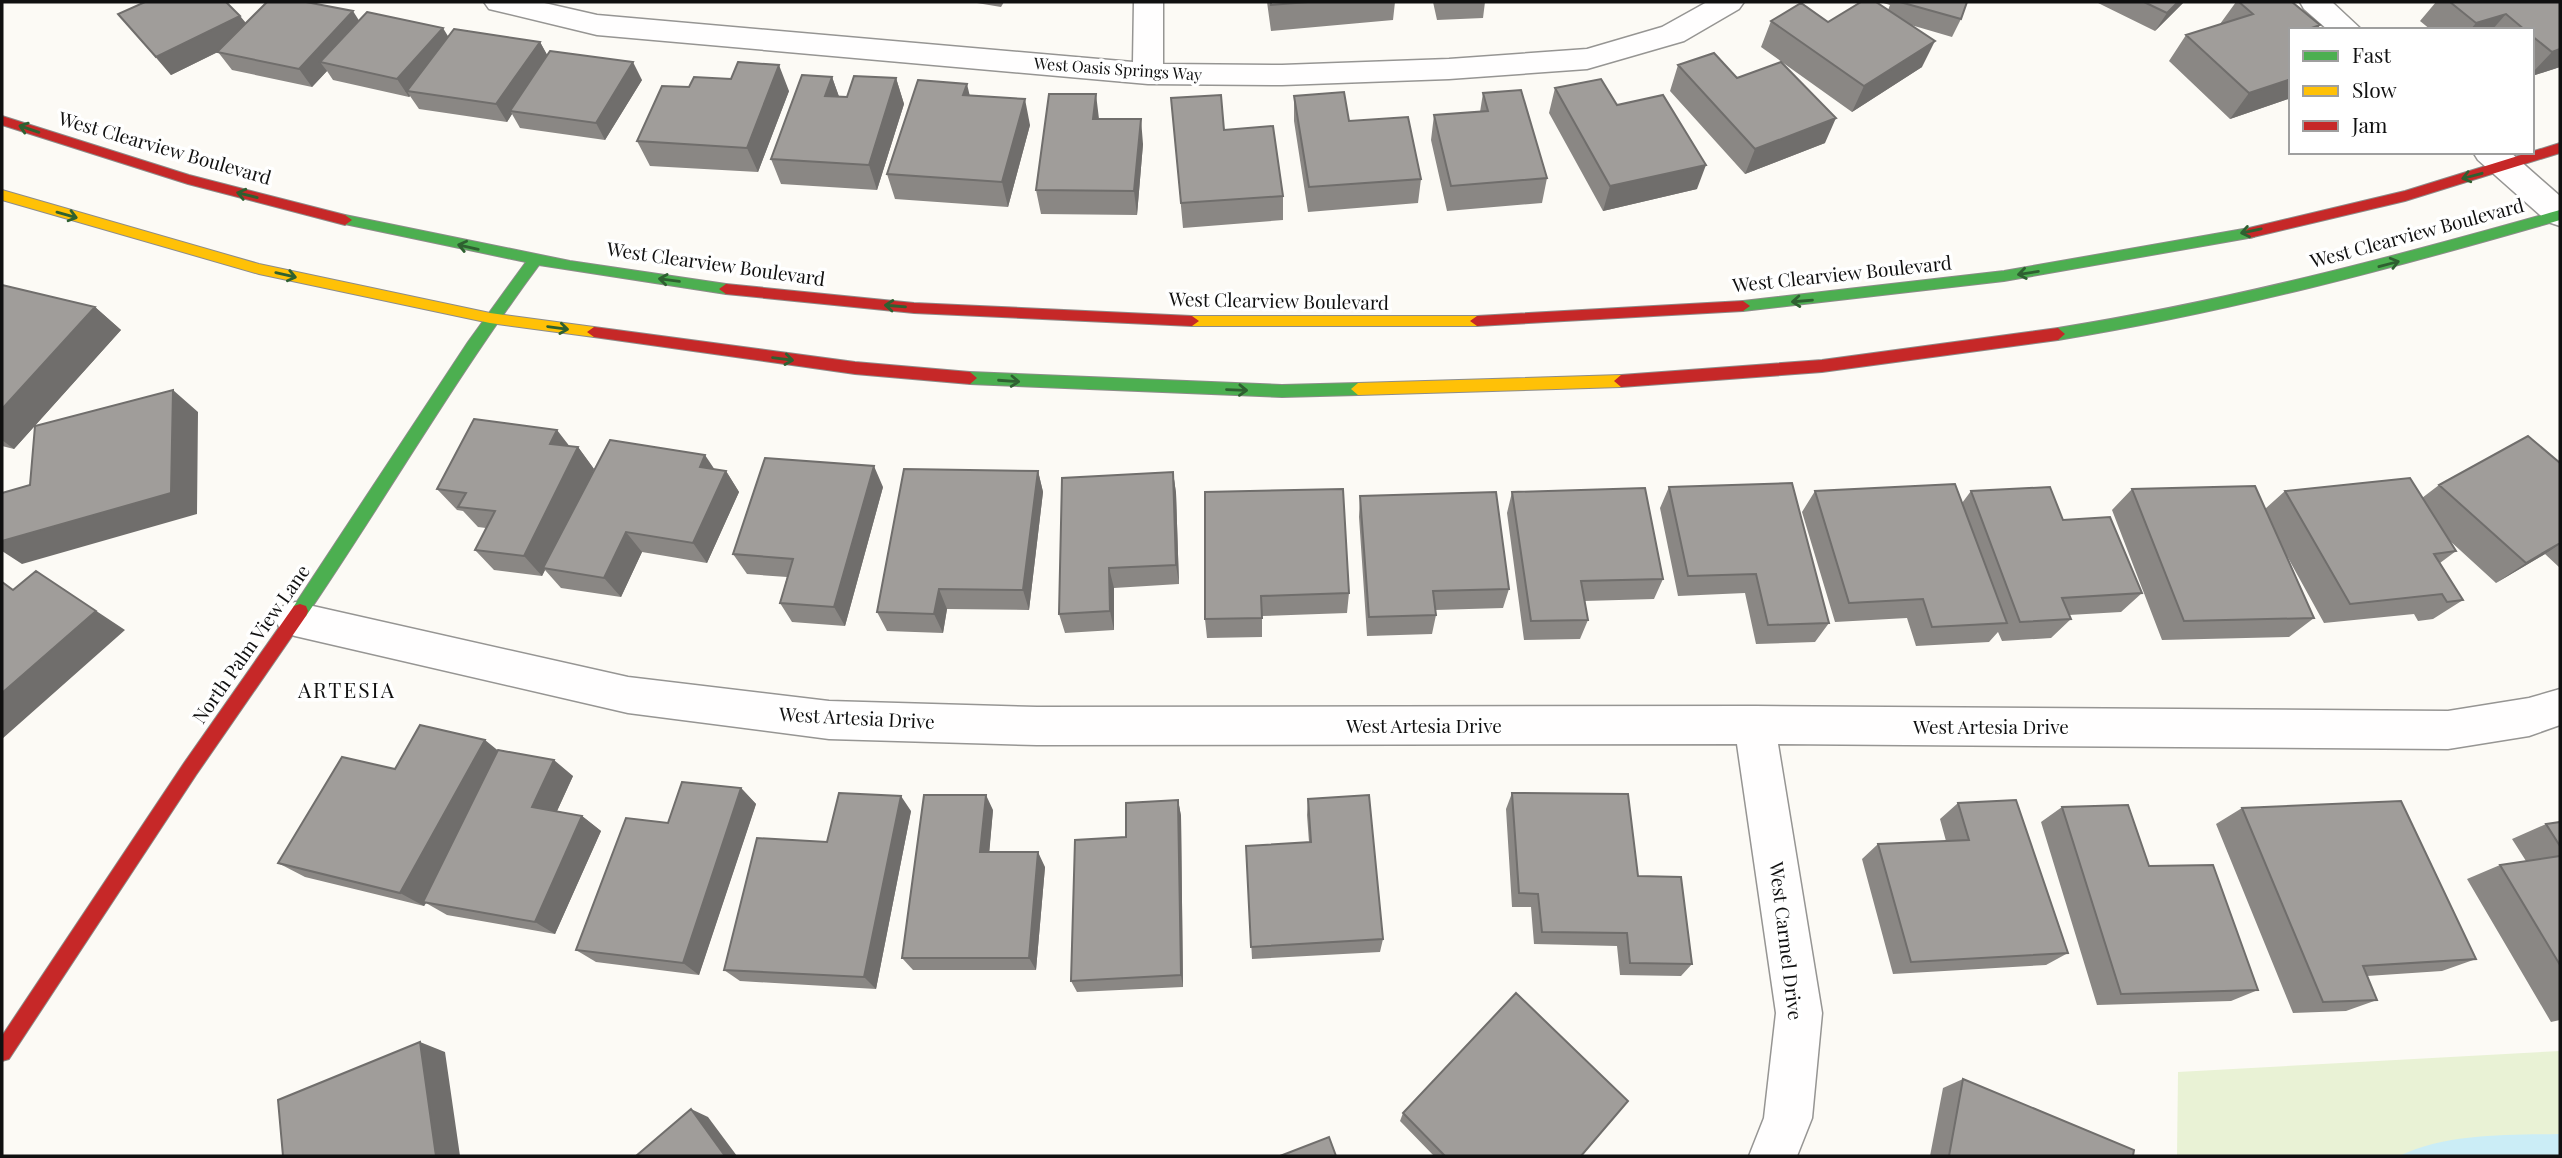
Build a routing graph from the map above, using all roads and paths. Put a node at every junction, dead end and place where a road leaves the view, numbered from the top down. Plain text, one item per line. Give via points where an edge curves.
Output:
1 (499, 2) edge
2 (1149, 2) edge
3 (1729, 2) edge
4 (2314, 2) edge
5 (606, 13) edge
6 (2345, 28) edge
7 (1147, 74) junction
8 (2, 120) edge
9 (2560, 148) edge
10 (2534, 153) edge
11 (2529, 154) edge
12 (2498, 160) edge
13 (2, 195) edge
14 (2560, 215) edge
15 (535, 260) junction
16 (490, 318) junction
17 (295, 619) junction
18 (2560, 707) edge
19 (1755, 725) junction
20 (2, 1052) edge
21 (1773, 1156) edge

1 - 5 street, West Oasis Springs Way
2 - 7 street
3 - 7 street, West Oasis Springs Way via 1673,34 1587,59 1282,75
4 - 6 street
5 - 7 street, West Oasis Springs Way
15 -> 8 street, West Clearview Boulevard via 197,183
9 - 10 street, West Clearview Boulevard
11 - 12 street, West Clearview Boulevard
12 - 14 street
12 -> 15 street, West Clearview Boulevard via 2386,200 2154,252 1850,296 1581,318 1214,324 991,313 764,294
13 -> 16 street, West Clearview Boulevard via 259,269
16 -> 14 street, West Clearview Boulevard via 749,355 1011,381 1282,391 1629,382 1822,366 2113,326 2323,281
15 - 16 street, North Palm View Lane
16 - 17 street, North Palm View Lane
17 - 19 street, West Artesia Drive via 628,695 829,720 1037,726
17 - 20 street, North Palm View Lane
18 - 19 street, West Artesia Drive via 2529,717 2448,730
19 - 21 street, West Carmel Drive via 1799,1013 1788,1118

